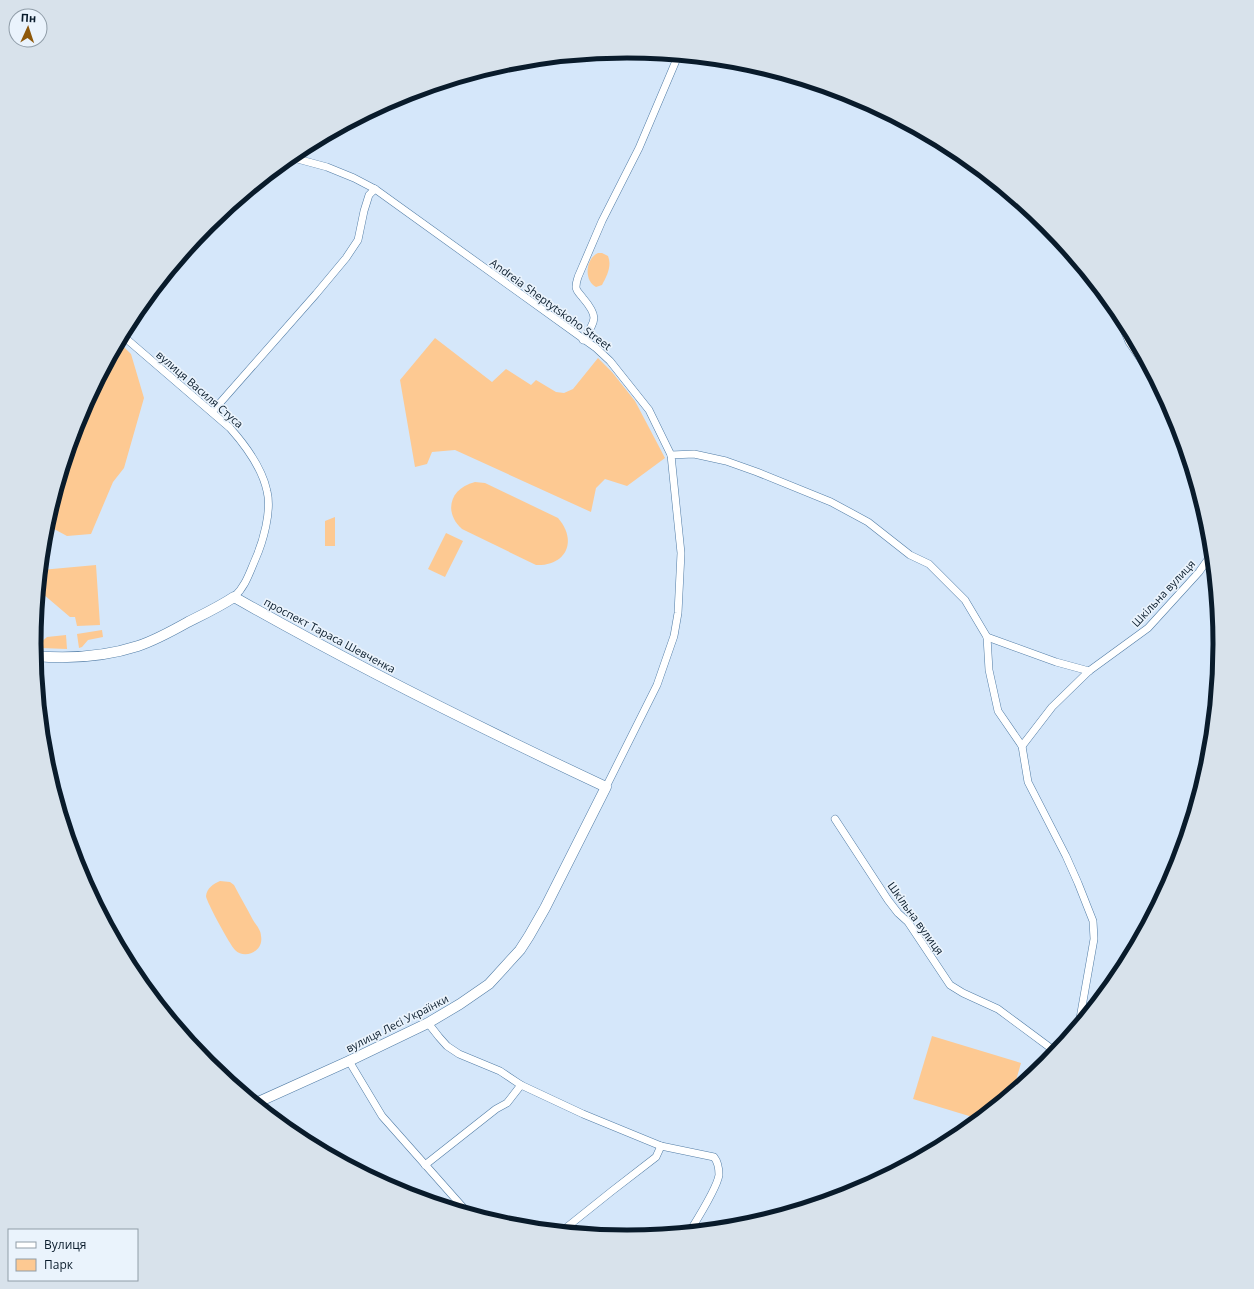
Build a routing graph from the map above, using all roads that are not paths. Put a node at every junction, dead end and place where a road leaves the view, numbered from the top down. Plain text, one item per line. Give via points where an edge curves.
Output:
1 (676, 61) edge
2 (297, 160) edge
3 (375, 189) junction
4 (127, 340) edge
5 (582, 340) junction
6 (212, 412) junction
7 (671, 455) junction
8 (1207, 561) edge
9 (234, 597) junction
10 (987, 637) junction
11 (41, 656) edge
12 (1089, 671) junction
13 (1022, 746) junction
14 (606, 787) junction
15 (835, 819) dead end
16 (1081, 1015) edge
17 (428, 1023) junction
18 (1051, 1048) edge
19 (350, 1063) junction
20 (521, 1084) junction
21 (260, 1101) edge
22 (661, 1146) junction
23 (425, 1165) junction
24 (462, 1207) edge
25 (693, 1226) edge
26 (567, 1227) edge

1 - 5 street via 639,148 602,221 578,277 576,287 594,314 592,325
2 - 3 street, Andreia Sheptytskoho Street via 327,166
3 - 5 street, Andreia Sheptytskoho Street
3 - 6 street via 369,195 358,240 346,258
4 - 6 street, вулиця Василя Стуса
5 - 7 street, Andreia Sheptytskoho Street via 610,361 649,410
6 - 9 street, вулиця Василя Стуса via 250,454 268,492 267,519 258,554 243,587
7 - 10 street via 694,454 726,461 831,502 868,522 910,555 929,564 965,600
7 - 14 street, Andreia Sheptytskoho Street via 681,553 678,613 674,636 657,685
8 - 12 street, Шкільна вулиця via 1148,628
9 - 11 street via 138,646 80,657
9 - 14 street, проспект Тараса Шевченка via 303,637
10 - 12 street
10 - 13 street via 989,670 998,711
12 - 13 street, Шкільна вулиця via 1052,707
13 - 16 street via 1028,782 1069,863 1093,921 1094,939
14 - 17 street, вулиця Лесі Українки via 545,908 520,950 489,984
15 - 18 street, Шкільна вулиця via 888,900 908,922 950,985 998,1009
17 - 19 street, вулиця Лесі Українки
17 - 20 street via 439,1038 459,1054 500,1071
19 - 21 street, вулиця Лесі Українки
19 - 23 street via 382,1116
20 - 22 street via 583,1114
20 - 23 street via 507,1103
22 - 25 street via 714,1157 717,1161 718,1180
22 - 26 street via 656,1157
23 - 24 street

